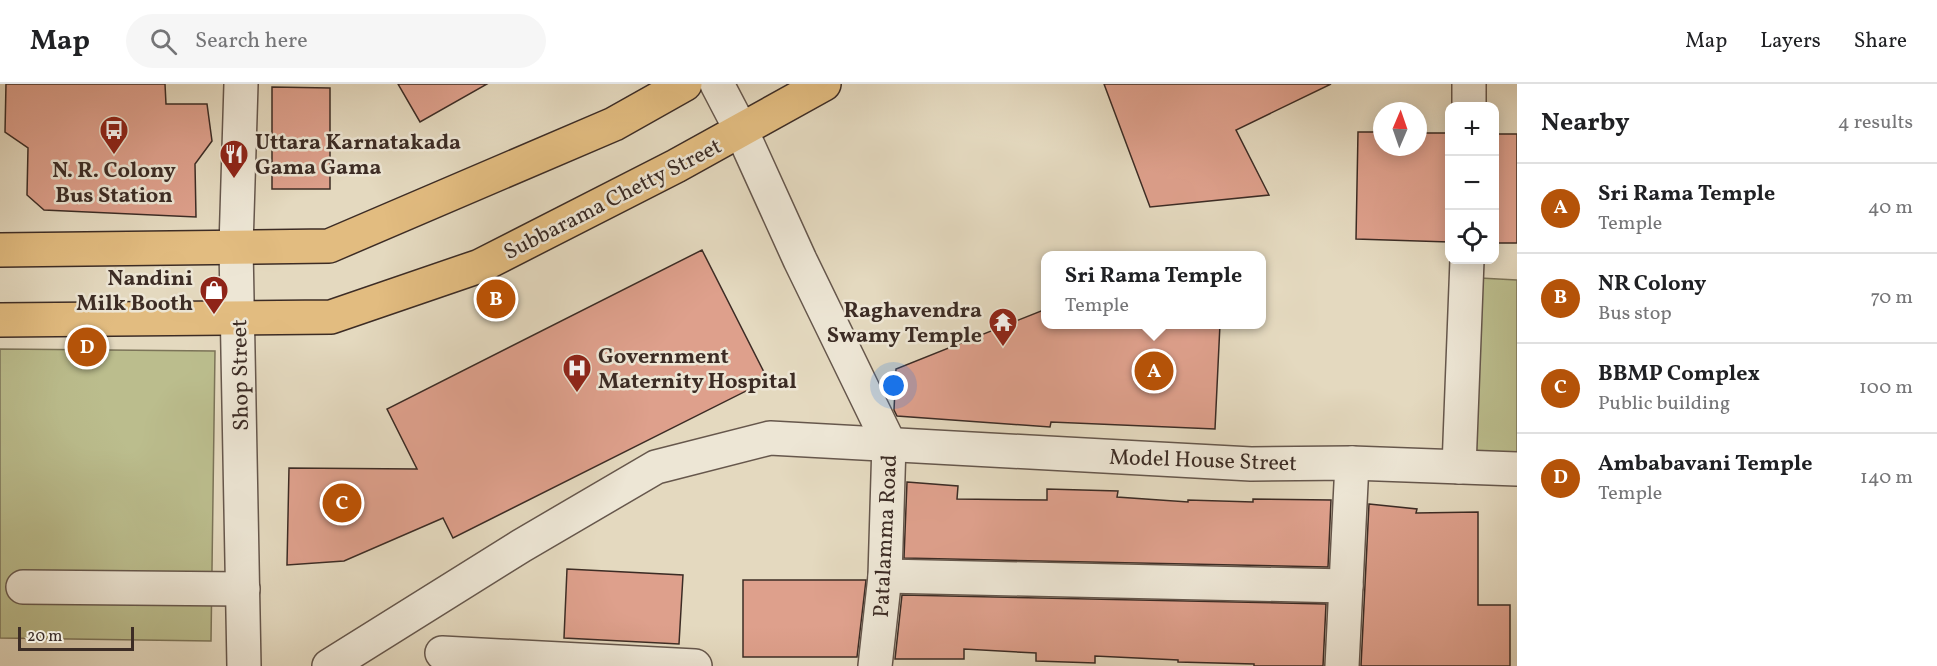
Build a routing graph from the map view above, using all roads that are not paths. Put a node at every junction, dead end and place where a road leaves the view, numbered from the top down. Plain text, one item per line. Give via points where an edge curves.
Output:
1 (241, 84) edge
2 (685, 84) edge
3 (717, 84) edge
4 (824, 84) edge
5 (1469, 84) edge
6 (1469, 102) edge
7 (741, 130) junction
8 (236, 247) junction
9 (0, 250) edge
10 (1467, 264) edge
11 (238, 318) junction
12 (0, 320) edge
13 (889, 443) junction
14 (1352, 463) junction
15 (1459, 467) junction
16 (1517, 470) edge
17 (885, 576) junction
18 (1346, 586) junction
19 (23, 587) dead end
20 (243, 589) junction
21 (442, 653) dead end
22 (244, 666) edge
23 (329, 666) edge
24 (695, 666) edge
25 (875, 666) edge
26 (1342, 666) edge

1 - 8 street, Shop Street
2 - 8 main road via 614,124 329,246
3 - 7 street, Patalamma Road
4 - 7 main road, Subbarama Chetty Street
5 - 6 street
7 - 11 main road, Subbarama Chetty Street via 480,266 331,317
7 - 13 street, Patalamma Road
8 - 9 main road
8 - 11 street, Shop Street
10 - 15 street
11 - 12 main road, Subbarama Chetty Street
11 - 20 street, Shop Street
13 - 14 street, Model House Street via 1251,464
13 - 17 street, Patalamma Road
13 - 23 street, Model House Street via 770,438 656,467
14 - 15 street, Model House Street
14 - 18 street
15 - 16 street, Model House Street
17 - 18 street
17 - 25 street, Patalamma Road
18 - 26 street
19 - 20 street
20 - 22 street, Shop Street
21 - 24 street

